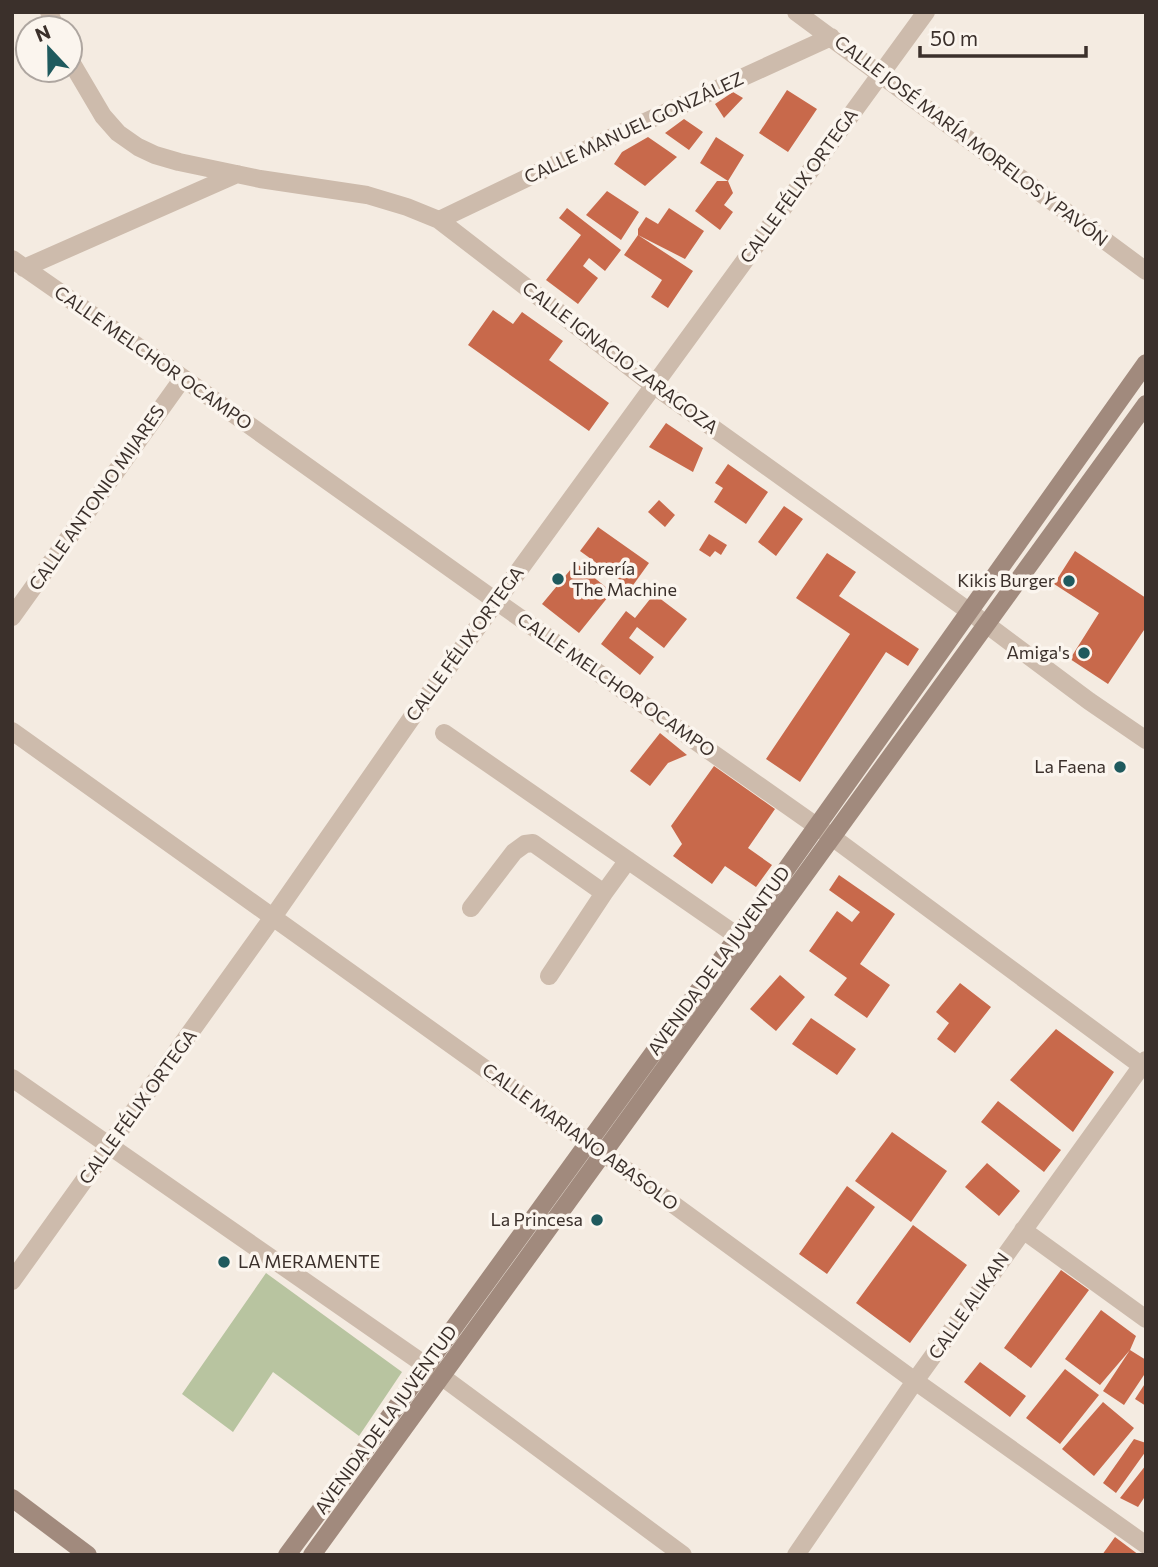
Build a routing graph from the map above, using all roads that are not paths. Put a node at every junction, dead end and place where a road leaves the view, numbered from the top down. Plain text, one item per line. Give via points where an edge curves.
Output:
1 (796, 12) edge
2 (926, 12) edge
3 (831, 37) junction
4 (881, 74) junction
5 (84, 84) edge
6 (237, 174) junction
7 (439, 220) junction
8 (18, 264) edge
9 (1146, 271) edge
10 (1146, 363) edge
11 (183, 378) junction
12 (653, 385) junction
13 (1146, 404) edge
14 (496, 601) junction
15 (970, 612) junction
16 (12, 617) edge
17 (986, 624) junction
18 (12, 731) edge
19 (444, 733) dead end
20 (1146, 740) edge
21 (816, 825) junction
22 (832, 837) junction
23 (628, 860) junction
24 (604, 893) junction
25 (471, 908) dead end
26 (274, 918) junction
27 (745, 941) junction
28 (549, 976) dead end
29 (1144, 1065) edge
30 (12, 1078) edge
31 (110, 1146) junction
32 (595, 1148) junction
33 (1023, 1230) junction
34 (12, 1281) edge
35 (1146, 1318) edge
36 (425, 1366) junction
37 (441, 1377) junction
38 (915, 1381) junction
39 (12, 1498) edge
40 (1146, 1545) edge
41 (88, 1555) edge
42 (287, 1555) edge
43 (312, 1555) edge
44 (683, 1555) edge
45 (796, 1555) edge

1 - 3 street, CALLE JOSÉ MARÍA MORELOS Y PAVÓN
2 - 4 street, CALLE FÉLIX ORTEGA
3 - 4 street, CALLE JOSÉ MARÍA MORELOS Y PAVÓN
3 - 7 street, CALLE MANUEL GONZÁLEZ
4 - 9 street, CALLE JOSÉ MARÍA MORELOS Y PAVÓN
4 - 12 street, CALLE FÉLIX ORTEGA
5 - 6 street, CALLE IGNACIO ZARAGOZA via 103,116 138,147 179,162
6 - 7 street, CALLE IGNACIO ZARAGOZA via 367,195
6 - 8 street
7 - 12 street, CALLE IGNACIO ZARAGOZA
8 - 11 street, CALLE MELCHOR OCAMPO
10 - 15 street, AVENIDA DE LA JUVENTUD
11 - 14 street, CALLE MELCHOR OCAMPO
11 - 16 street, CALLE ANTONIO MIJARES
12 - 14 street, CALLE FÉLIX ORTEGA
12 - 15 street, CALLE IGNACIO ZARAGOZA
13 - 17 street, AVENIDA DE LA JUVENTUD
14 - 21 street, CALLE MELCHOR OCAMPO
14 - 26 street, CALLE FÉLIX ORTEGA
15 - 17 street, CALLE IGNACIO ZARAGOZA
15 - 21 street, AVENIDA DE LA JUVENTUD
17 - 20 street, CALLE IGNACIO ZARAGOZA
17 - 22 street, AVENIDA DE LA JUVENTUD
18 - 26 street, CALLE MARIANO ABASOLO
19 - 23 street
21 - 22 street, CALLE MELCHOR OCAMPO
21 - 27 street, AVENIDA DE LA JUVENTUD
22 - 27 street, AVENIDA DE LA JUVENTUD
22 - 29 street, CALLE MELCHOR OCAMPO
23 - 24 street
23 - 27 street
24 - 25 street via 533,843 514,852
24 - 28 street
26 - 31 street, CALLE FÉLIX ORTEGA
26 - 32 street, CALLE MARIANO ABASOLO
27 - 32 street, AVENIDA DE LA JUVENTUD
29 - 33 street, CALLE ALIKAN
30 - 31 street
31 - 34 street, CALLE FÉLIX ORTEGA
31 - 36 street
32 - 36 street, AVENIDA DE LA JUVENTUD
32 - 37 street, AVENIDA DE LA JUVENTUD
32 - 38 street, CALLE MARIANO ABASOLO
33 - 35 street
33 - 38 street, CALLE ALIKAN
36 - 37 street
36 - 42 street, AVENIDA DE LA JUVENTUD
37 - 43 street, AVENIDA DE LA JUVENTUD
37 - 44 street
38 - 40 street, CALLE MARIANO ABASOLO
38 - 45 street, CALLE ALIKAN
39 - 41 street

